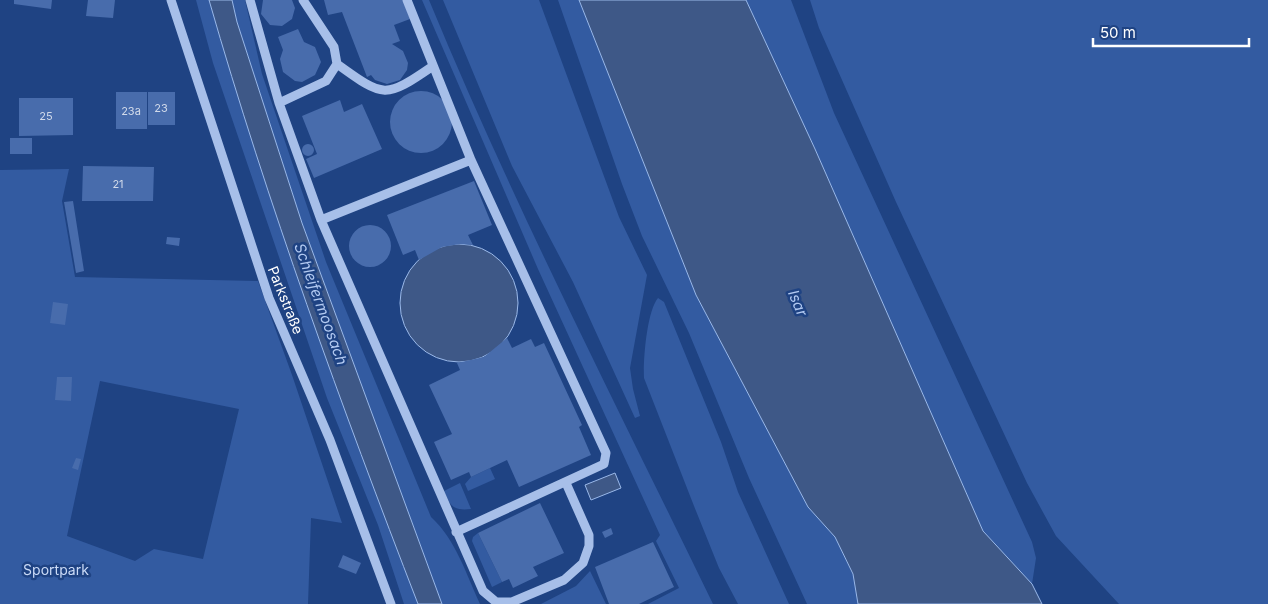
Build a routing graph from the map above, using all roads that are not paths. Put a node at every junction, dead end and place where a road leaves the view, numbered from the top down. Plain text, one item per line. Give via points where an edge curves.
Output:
1 (170, 0) edge
2 (250, 0) edge
3 (303, 0) edge
4 (407, 0) edge
5 (337, 64) junction
6 (433, 66) junction
7 (279, 103) junction
8 (471, 160) junction
9 (321, 220) junction
10 (566, 483) junction
11 (456, 532) junction
12 (391, 604) edge

1 - 12 street, Parkstraße via 269,298 330,440
2 - 7 street
3 - 5 street via 334,47
4 - 6 street
5 - 6 street via 382,92 406,85
5 - 7 street via 326,81
6 - 8 street
7 - 9 street
8 - 9 street
8 - 10 street via 606,453 604,464
9 - 11 street
10 - 11 street
10 - 11 street via 589,535 590,546 583,563 564,580 512,602 496,602 483,590

